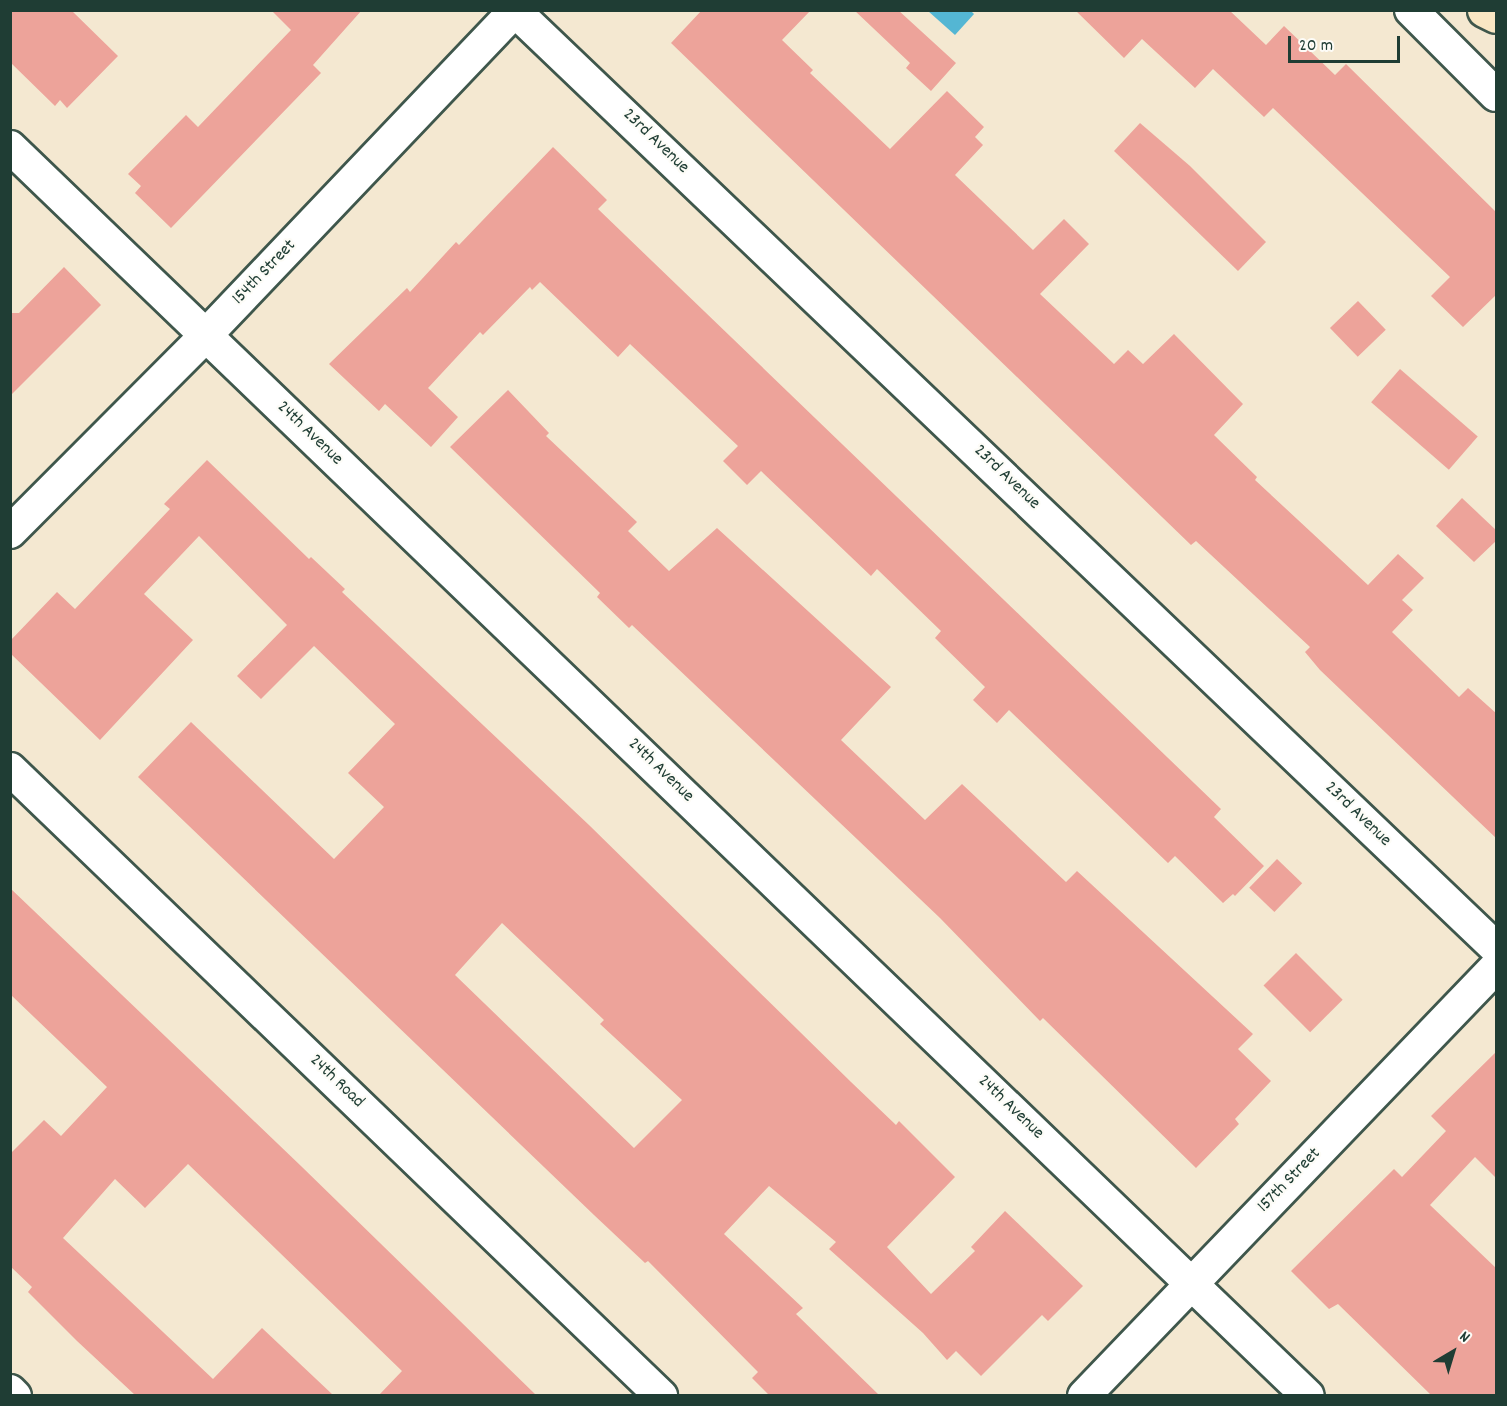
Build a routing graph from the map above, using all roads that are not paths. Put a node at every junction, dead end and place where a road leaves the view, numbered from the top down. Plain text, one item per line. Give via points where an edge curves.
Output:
1 (1411, 10) edge
2 (1484, 10) edge
3 (515, 11) edge
4 (1497, 16) edge
5 (1497, 95) edge
6 (10, 147) edge
7 (206, 335) junction
8 (10, 532) edge
9 (10, 769) edge
10 (1497, 948) edge
11 (1497, 967) edge
12 (1192, 1283) junction
13 (10, 1392) edge
14 (15, 1395) edge
15 (661, 1395) edge
16 (1084, 1395) edge
17 (1308, 1395) edge

1 - 5 street
2 - 4 street
3 - 7 street, 154th Street
3 - 10 street, 23rd Avenue
6 - 7 street, 24th Avenue
7 - 8 street, 154th Street
7 - 12 street, 24th Avenue
9 - 15 street, 24th Road
11 - 12 street, 157th Street
12 - 16 street, 157th Street
12 - 17 street, 24th Avenue
13 - 14 street

